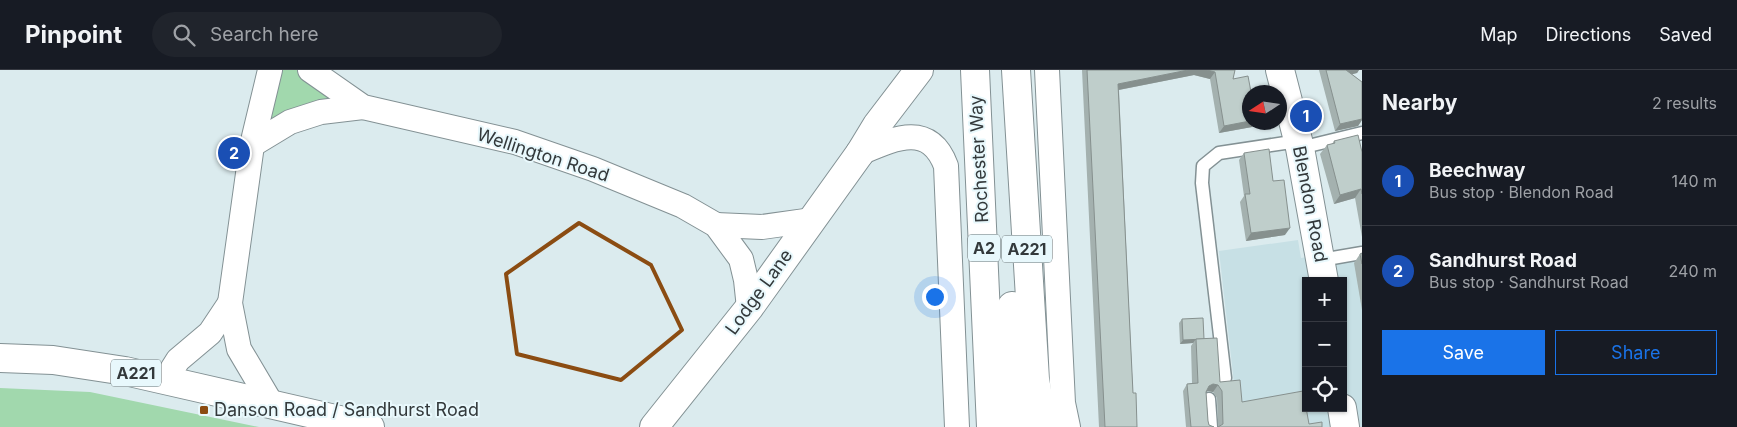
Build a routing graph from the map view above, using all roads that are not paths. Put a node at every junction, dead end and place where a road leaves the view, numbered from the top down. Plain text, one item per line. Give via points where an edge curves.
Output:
1 (270, 70) edge
2 (310, 70) edge
3 (919, 70) edge
4 (975, 70) edge
5 (1002, 70) edge
6 (1016, 70) edge
7 (1047, 70) edge
8 (1280, 70) edge
9 (363, 106) junction
10 (1362, 133) edge
11 (1299, 144) junction
12 (252, 145) junction
13 (860, 153) junction
14 (812, 220) junction
15 (716, 225) junction
16 (1362, 253) edge
17 (1322, 270) edge
18 (230, 303) junction
19 (749, 308) junction
20 (0, 358) edge
21 (1225, 378) dead end
22 (166, 379) junction
23 (1209, 399) edge
24 (271, 403) junction
25 (1343, 412) edge
26 (370, 427) edge
27 (654, 427) edge
28 (957, 427) edge
29 (991, 427) edge
30 (1018, 427) edge
31 (1043, 427) edge
32 (1068, 427) edge
33 (1211, 427) edge
34 (1345, 427) edge

1 - 12 street
2 - 9 street, Wellington Road
3 - 13 main road, Lodge Lane
4 - 29 main road, Rochester Way / A2
5 - 30 main road, Rochester Way / A2
6 - 31 main road, A221 via 1035,379
7 - 32 street via 1062,393
8 - 11 main road, Blendon Road
9 - 12 street, Wellington Road via 321,112 290,122
9 - 15 street, Wellington Road via 524,145 683,206
10 - 11 lane
11 - 17 main road, Blendon Road
11 - 21 lane via 1219,154 1203,166 1202,183
12 - 18 street
13 - 14 main road, Lodge Lane
13 - 28 street via 894,138 909,136 928,142 941,153 946,166
14 - 15 street, Wellington Road via 762,227
14 - 19 main road, Lodge Lane
15 - 19 street, Wellington Road via 741,259
16 - 17 lane
18 - 22 street via 210,333 178,360
18 - 24 street via 239,349
19 - 27 main road, Lodge Lane
20 - 22 main road, A221 via 53,360
22 - 24 main road, A221
23 - 33 lane
24 - 26 main road, A221
25 - 34 main road

